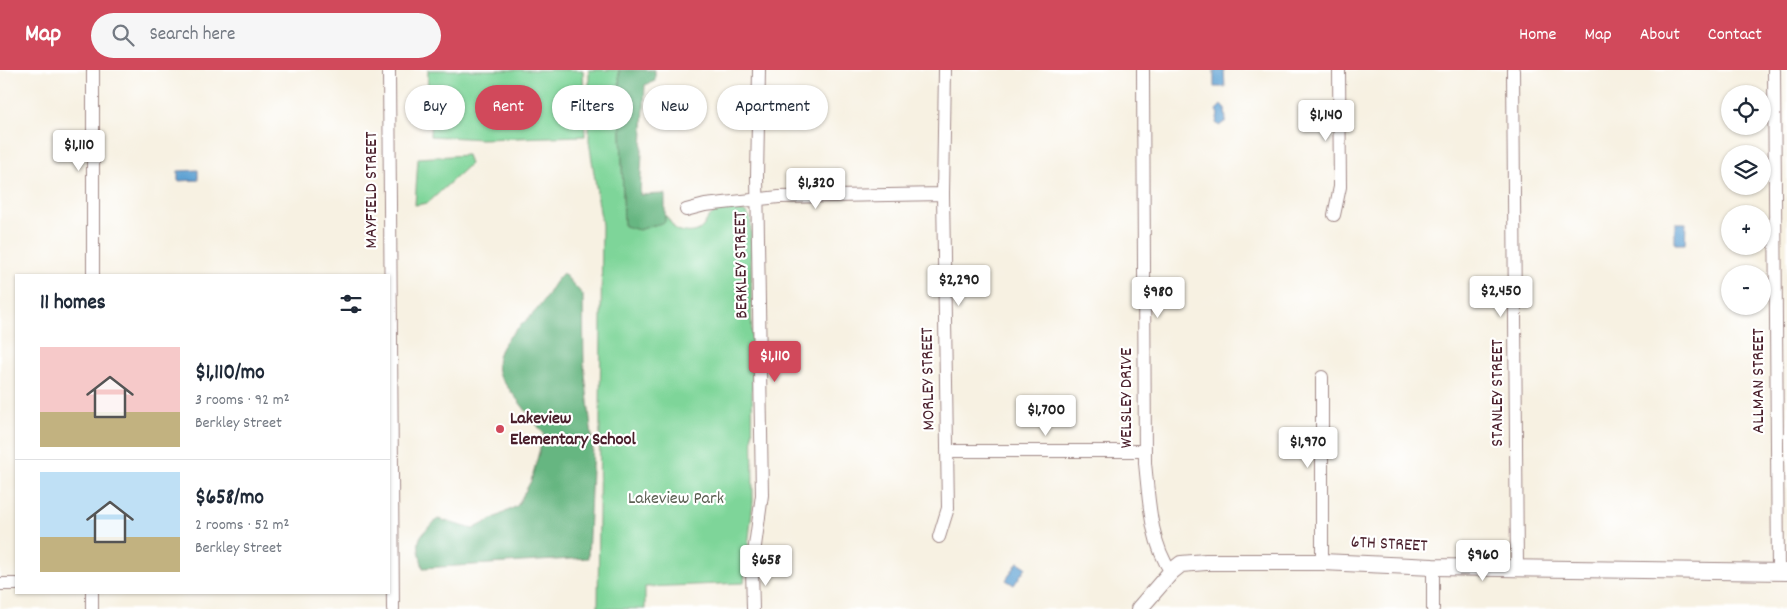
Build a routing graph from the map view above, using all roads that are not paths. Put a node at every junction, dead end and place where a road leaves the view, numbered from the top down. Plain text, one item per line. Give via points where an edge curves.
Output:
1 (93, 70) edge
2 (389, 70) edge
3 (759, 70) edge
4 (944, 70) edge
5 (1143, 70) edge
6 (1339, 70) edge
7 (1513, 70) edge
8 (1774, 70) edge
9 (943, 194) junction
10 (758, 199) junction
11 (686, 210) dead end
12 (1334, 215) dead end
13 (93, 274) edge
14 (390, 274) edge
15 (390, 323) edge
16 (1322, 377) dead end
17 (948, 451) junction
18 (1145, 451) junction
19 (939, 537) dead end
20 (1322, 562) junction
21 (1517, 566) junction
22 (1432, 567) junction
23 (1783, 571) edge
24 (1171, 572) junction
25 (391, 576) edge
26 (0, 584) edge
27 (15, 584) edge
28 (92, 594) edge
29 (92, 609) edge
30 (393, 609) edge
31 (752, 609) edge
32 (1139, 609) edge
33 (1433, 609) edge

1 - 13 street
2 - 14 street, MAYFIELD STREET
3 - 10 street, BERKLEY STREET
4 - 9 street, MORLEY STREET
5 - 18 street, WELSLEY DRIVE
6 - 12 street via 1340,187
7 - 21 street, STANLEY STREET
8 - 23 street, ALLMAN STREET
9 - 10 street
9 - 17 street, MORLEY STREET
10 - 11 street
10 - 31 street, BERKLEY STREET via 762,495 752,568
15 - 25 street, MAYFIELD STREET
16 - 20 street
17 - 18 street
17 - 19 street, MORLEY STREET via 948,508
18 - 24 street, WELSLEY DRIVE via 1151,516 1162,557
20 - 22 street, 6TH STREET
20 - 24 street, 6TH STREET via 1199,562 1185,563
21 - 22 street, 6TH STREET
21 - 23 street, 6TH STREET
22 - 33 street
24 - 32 street
25 - 30 street, MAYFIELD STREET
26 - 27 street
28 - 29 street

